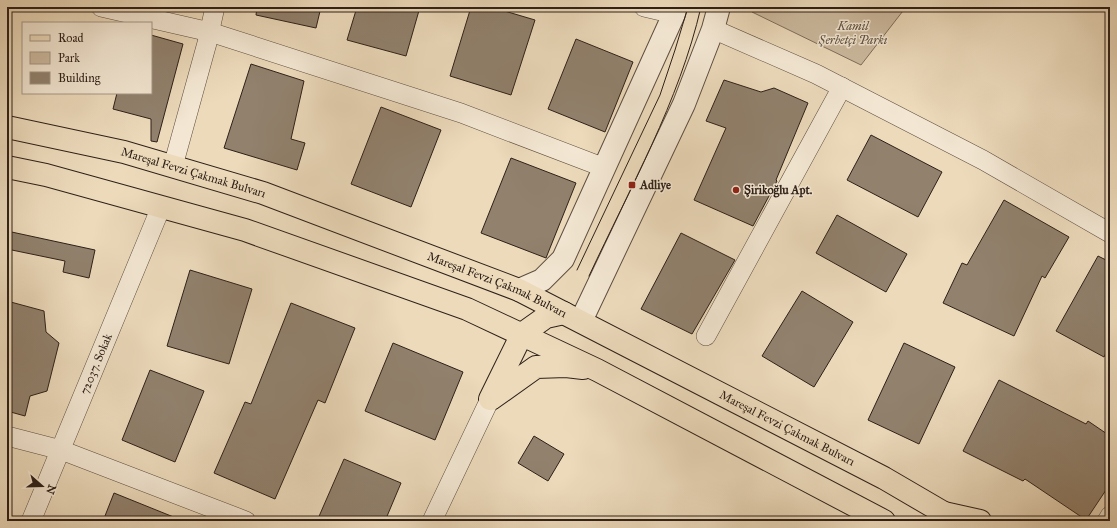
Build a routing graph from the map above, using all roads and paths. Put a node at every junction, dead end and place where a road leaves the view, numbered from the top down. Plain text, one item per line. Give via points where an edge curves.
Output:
1 (101, 7) edge
2 (215, 7) edge
3 (644, 7) edge
4 (719, 7) edge
5 (675, 11) edge
6 (713, 29) junction
7 (210, 32) junction
8 (842, 87) junction
9 (7, 126) edge
10 (173, 166) junction
11 (7, 167) edge
12 (604, 168) junction
13 (161, 207) junction
14 (1110, 232) edge
15 (519, 290) junction
16 (572, 317) junction
17 (522, 334) junction
18 (706, 336) dead end
19 (597, 370) junction
20 (490, 399) junction
21 (7, 436) edge
22 (61, 450) junction
23 (1110, 516) edge
24 (949, 517) edge
25 (31, 521) edge
26 (246, 521) edge
27 (432, 521) edge
28 (884, 521) edge
29 (980, 521) edge
30 (1107, 521) edge

1 - 7 street
2 - 7 street
3 - 5 street
4 - 6 street
5 - 12 street
6 - 8 street
6 - 16 street via 684,104
7 - 10 street
7 - 12 street via 461,113
8 - 14 street via 982,160
8 - 18 street
9 - 10 main road, Mareşal Fevzi Çakmak Bulvarı via 124,152
10 - 15 main road, Mareşal Fevzi Çakmak Bulvarı via 263,193
11 - 13 main road via 46,175
12 - 15 street via 563,259 542,280
13 - 17 main road via 252,232 467,309
13 - 22 street, 72037. Sokak
15 - 16 main road, Mareşal Fevzi Çakmak Bulvarı
16 - 17 main road via 546,317
16 - 24 main road, Mareşal Fevzi Çakmak Bulvarı via 884,478
17 - 19 main road
17 - 20 main road
19 - 20 main road via 566,366 536,367
19 - 28 main road
20 - 27 street
21 - 22 street
22 - 25 street, 72037. Sokak
22 - 26 street
23 - 30 street
24 - 29 main road, Mareşal Fevzi Çakmak Bulvarı

